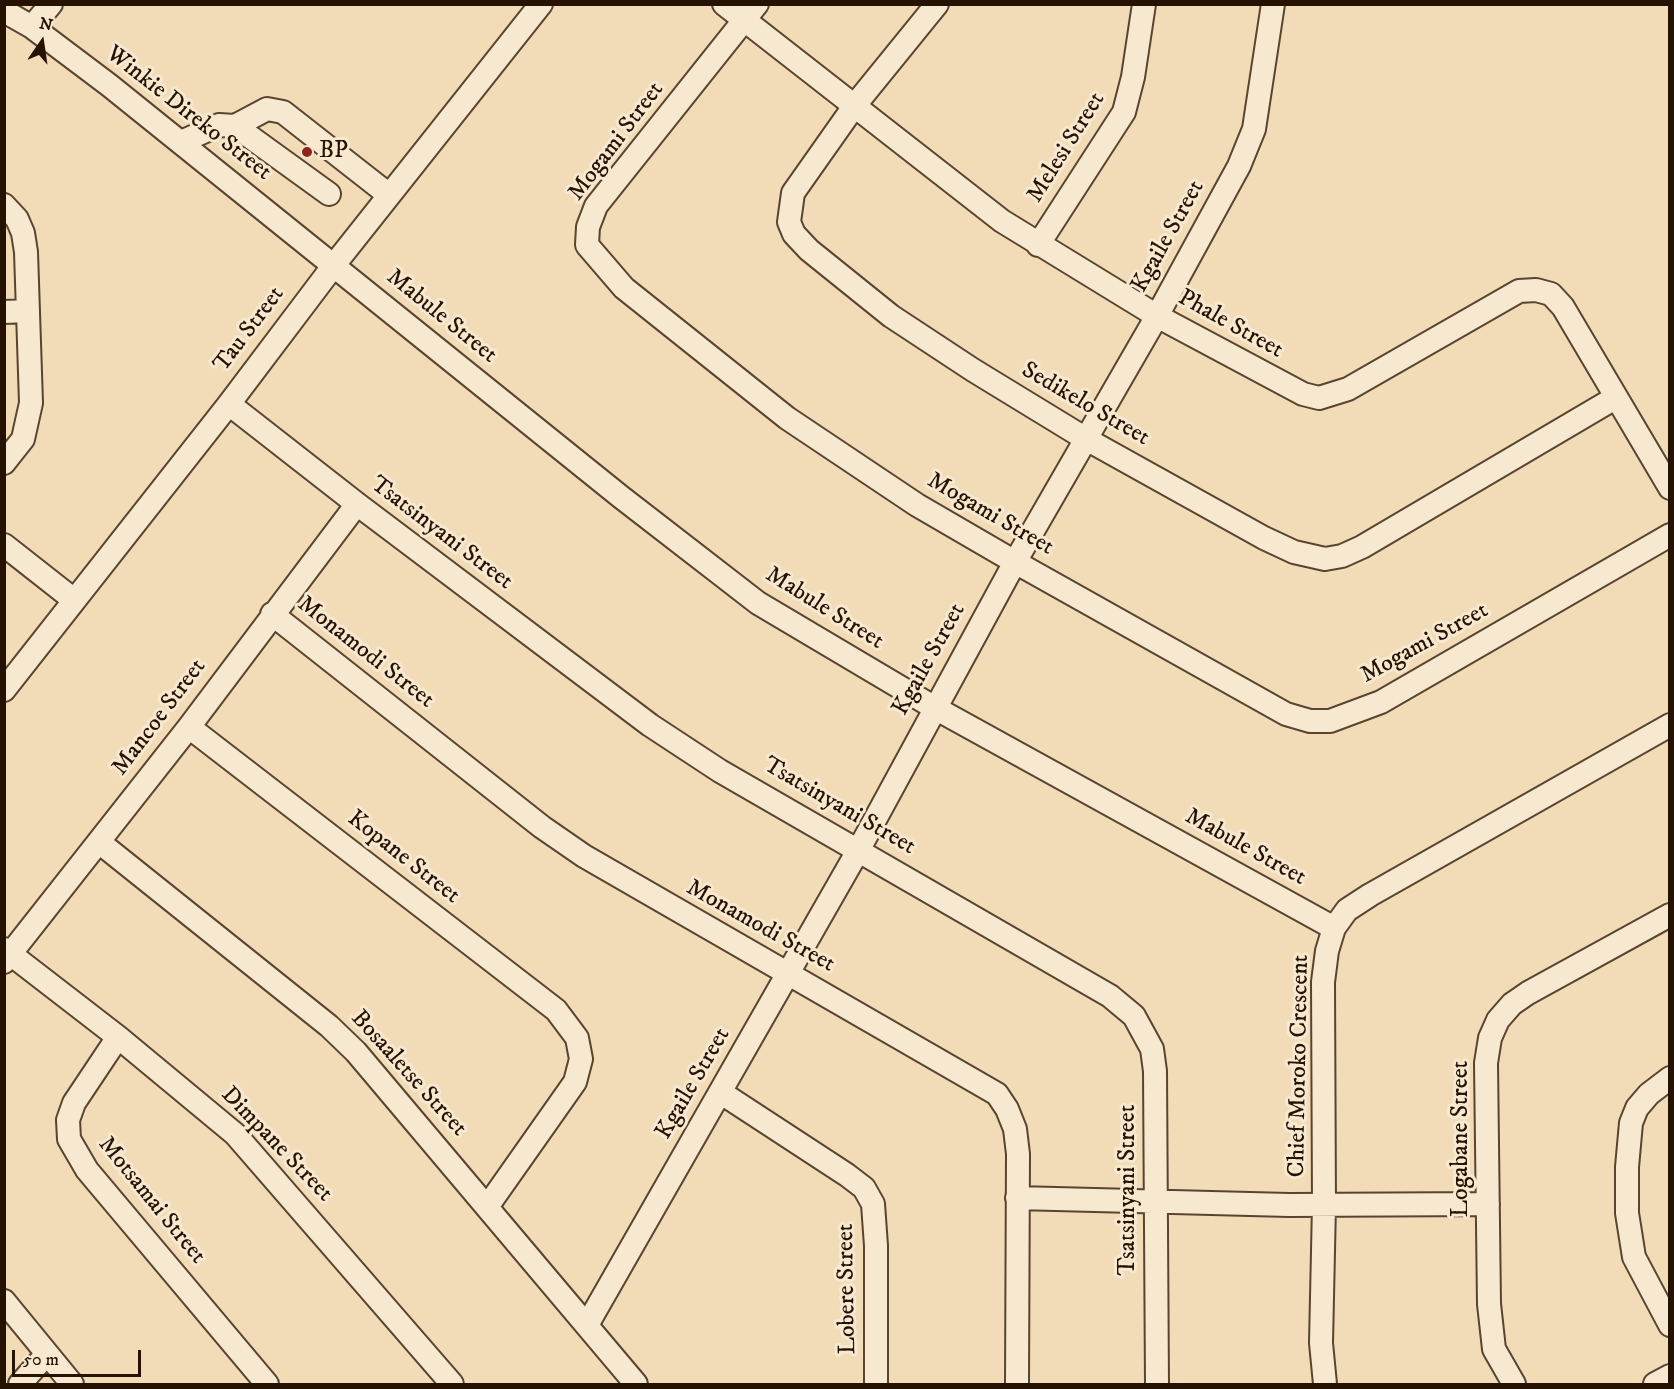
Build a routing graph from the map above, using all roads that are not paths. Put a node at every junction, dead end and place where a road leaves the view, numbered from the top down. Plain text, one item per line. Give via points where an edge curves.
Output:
1 (51, 4) edge
2 (541, 4) edge
3 (724, 4) edge
4 (937, 4) edge
5 (1144, 4) edge
6 (1273, 4) edge
7 (4, 11) edge
8 (751, 13) edge
9 (32, 27) junction
10 (855, 105) junction
11 (235, 126) junction
12 (181, 142) junction
13 (328, 194) dead end
14 (389, 195) junction
15 (4, 205) edge
16 (1038, 245) junction
17 (334, 265) junction
18 (28, 311) junction
19 (4, 312) edge
20 (1157, 316) junction
21 (1616, 398) junction
22 (229, 404) junction
23 (1086, 439) junction
24 (4, 463) edge
25 (1670, 488) edge
26 (357, 504) junction
27 (1670, 535) edge
28 (4, 546) edge
29 (1015, 562) junction
30 (74, 600) junction
31 (272, 614) junction
32 (4, 690) edge
33 (935, 708) junction
34 (1670, 724) edge
35 (189, 727) junction
36 (99, 842) junction
37 (859, 849) junction
38 (1670, 915) edge
39 (1334, 928) junction
40 (7, 955) edge
41 (789, 973) junction
42 (118, 1037) junction
43 (1670, 1078) edge
44 (720, 1092) junction
45 (1017, 1198) junction
46 (1157, 1200) junction
47 (1488, 1204) junction
48 (1324, 1205) junction
49 (488, 1207) junction
50 (4, 1301) edge
51 (587, 1325) junction
52 (1670, 1325) edge
53 (46, 1355) junction
54 (1670, 1376) edge
55 (20, 1384) edge
56 (72, 1384) edge
57 (267, 1384) edge
58 (452, 1384) edge
59 (636, 1384) edge
60 (876, 1384) edge
61 (1017, 1384) edge
62 (1157, 1384) edge
63 (1325, 1384) edge
64 (1514, 1384) edge
65 (1655, 1384) edge

1 - 9 street
2 - 14 street, Tau Street
3 - 8 street, Phale Street
4 - 10 street, Sedikelo Street
5 - 16 street, Melesi Street via 1132,87 1124,112
6 - 20 street, Kgaile Street via 1254,129 1239,166
7 - 9 street, Winkie Direko Street
8 - 10 street, Phale Street
8 - 29 street, Mogami Street via 596,206 586,245 624,288 788,418 917,505
9 - 12 street, Winkie Direko Street
10 - 16 street, Phale Street
10 - 23 street, Sedikelo Street via 793,193 789,222 794,234 891,316
11 - 12 street via 219,125
11 - 13 street
11 - 14 street via 267,109 283,112
12 - 17 street, Winkie Direko Street
14 - 17 street, Tau Street
15 - 18 street via 23,233
16 - 20 street, Phale Street
17 - 22 street, Tau Street
17 - 33 street, Mabule Street via 758,603
18 - 19 street
18 - 24 street via 31,403 23,439
20 - 21 street, Phale Street via 1264,376 1319,398 1348,389 1520,291 1536,290 1551,294 1563,307
20 - 23 street, Kgaile Street
21 - 23 street, Sedikelo Street via 1362,547 1324,559 1294,552 1264,538
21 - 25 street, Phale Street
22 - 26 street, Tsatsinyani Street
22 - 30 street, Tau Street
23 - 29 street, Kgaile Street
26 - 31 street, Mancoe Street
26 - 37 street, Tsatsinyani Street via 650,725 720,771
27 - 29 street, Mogami Street via 1381,702 1330,721 1310,721 1287,714
28 - 30 street
29 - 33 street, Kgaile Street
30 - 32 street, Tau Street
31 - 35 street, Mancoe Street
31 - 41 street, Monamodi Street via 542,827 584,856
33 - 37 street, Kgaile Street
33 - 39 street, Mabule Street
34 - 39 street, Chief Moroko Crescent via 1370,895 1347,910
35 - 36 street, Mancoe Street
35 - 49 street, Kopane Street via 556,1010 577,1038 581,1059 575,1082
36 - 40 street, Mancoe Street
36 - 49 street, Bosaaletse Street via 329,1026 371,1068
37 - 41 street, Kgaile Street
37 - 46 street, Tsatsinyani Street via 1110,996 1134,1016 1146,1035 1155,1071
38 - 47 street, Logabane Street via 1528,993 1498,1020 1486,1063
39 - 48 street, Chief Moroko Crescent via 1323,982
40 - 42 street, Dimpane Street
41 - 44 street, Kgaile Street
41 - 45 street, Monamodi Street via 997,1094 1015,1129
42 - 57 street, Motsamai Street via 74,1103 68,1120 69,1139 87,1170
42 - 58 street, Dimpane Street via 235,1134
43 - 52 street via 1637,1108 1631,1123 1627,1167 1627,1213 1634,1257
44 - 51 street, Kgaile Street
44 - 60 street, Lobere Street via 847,1175 864,1188 873,1204
45 - 46 street
45 - 61 street, Monamodi Street
46 - 48 street
46 - 62 street, Tsatsinyani Street
47 - 48 street
47 - 64 street, Logabane Street via 1489,1304 1494,1349
48 - 63 street, Chief Moroko Crescent via 1321,1343
49 - 51 street, Bosaaletse Street
50 - 53 street
51 - 59 street, Bosaaletse Street
53 - 55 street
53 - 56 street
54 - 65 street

